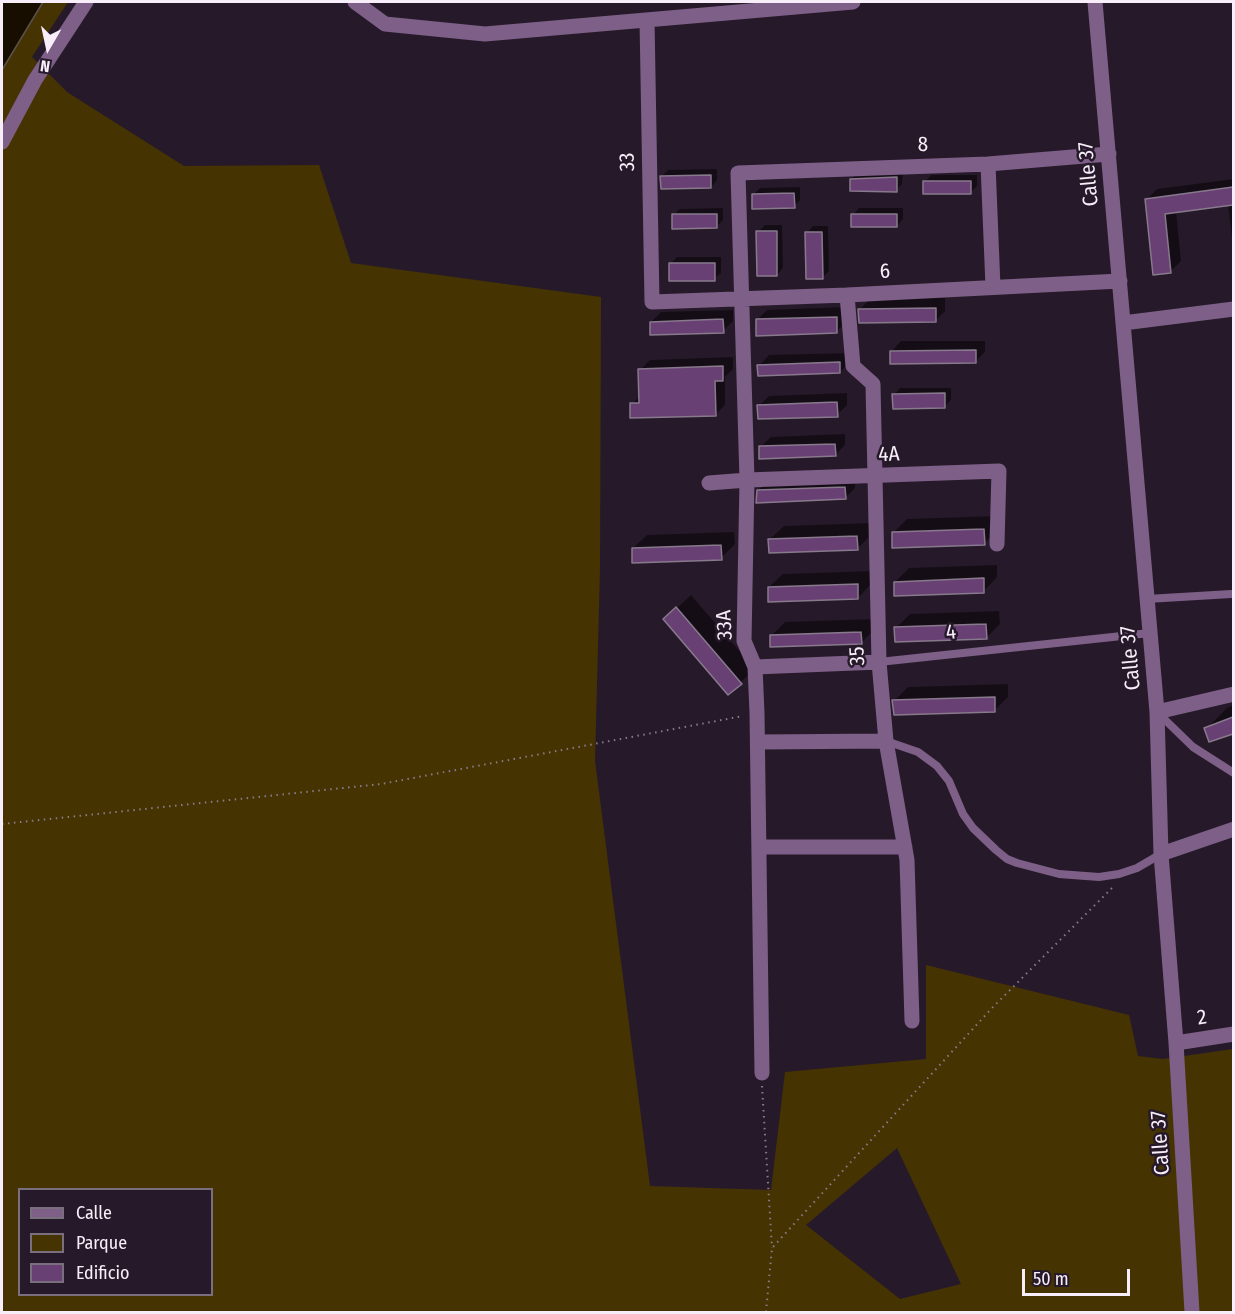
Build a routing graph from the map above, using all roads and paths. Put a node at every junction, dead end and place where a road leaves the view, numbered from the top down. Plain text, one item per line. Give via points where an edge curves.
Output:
1 (86, 2) edge
2 (355, 2) edge
3 (853, 2) edge
4 (1095, 2) edge
5 (647, 20) junction
6 (2, 142) edge
7 (1109, 154) junction
8 (988, 164) junction
9 (738, 173) joint
10 (1120, 281) junction
11 (993, 288) junction
12 (847, 295) junction
13 (743, 300) junction
14 (652, 302) joint
15 (1233, 309) edge
16 (1123, 323) junction
17 (874, 477) junction
18 (747, 480) junction
19 (709, 483) dead end
20 (997, 544) dead end
21 (1231, 594) dead end
22 (1147, 599) junction
23 (1150, 633) junction
24 (879, 662) junction
25 (755, 667) junction
26 (1233, 694) edge
27 (1157, 712) junction
28 (757, 713) junction
29 (886, 741) junction
30 (758, 742) junction
31 (1233, 774) edge
32 (2, 824) edge
33 (1233, 829) edge
34 (759, 847) junction
35 (905, 847) junction
36 (1161, 854) junction
37 (1119, 874) junction
38 (912, 1021) dead end
39 (1233, 1034) edge
40 (1176, 1043) junction
41 (762, 1073) joint
42 (772, 1248) junction
43 (766, 1312) edge
44 (1192, 1312) edge

1 - 6 street via 35,80
2 - 5 street via 386,24 485,34
3 - 5 street
4 - 7 street, Calle 37
5 - 14 street, 33
7 - 8 street, 8
7 - 10 street, Calle 37
8 - 9 street, 8
8 - 11 street
9 - 13 street, 33A
10 - 11 street, 6
10 - 16 street, Calle 37
11 - 12 street, 6
12 - 13 street, 6
12 - 17 street, 35 via 853,366 873,384
13 - 14 street, 6
13 - 18 street, 33A
15 - 16 street
16 - 22 street, Calle 37
17 - 18 street, 4A
17 - 20 street, 4A via 999,471
17 - 24 street, 35
18 - 19 street, 4A
18 - 25 street, 33A via 744,641
21 - 22 lane
22 - 23 street, Calle 37
23 - 24 lane, 4
23 - 27 street, Calle 37
24 - 25 street, 4
24 - 29 street, 35
25 - 28 street, 33A
26 - 27 street
27 - 31 lane via 1192,747
27 - 36 street, Calle 37
28 - 30 street, 33A
28 - 32 path via 381,784
29 - 30 street
29 - 35 street, 35
29 - 37 lane via 918,752 937,766 949,781 963,814 985,841 1007,859 1059,874
30 - 34 street, 33A
33 - 36 street
34 - 35 street
34 - 41 street, 33A
35 - 38 street, 35
36 - 37 lane
36 - 40 street, Calle 37
37 - 42 path via 1114,887 993,1008
39 - 40 street, 2
40 - 44 street, Calle 37
41 - 42 path
42 - 43 path

